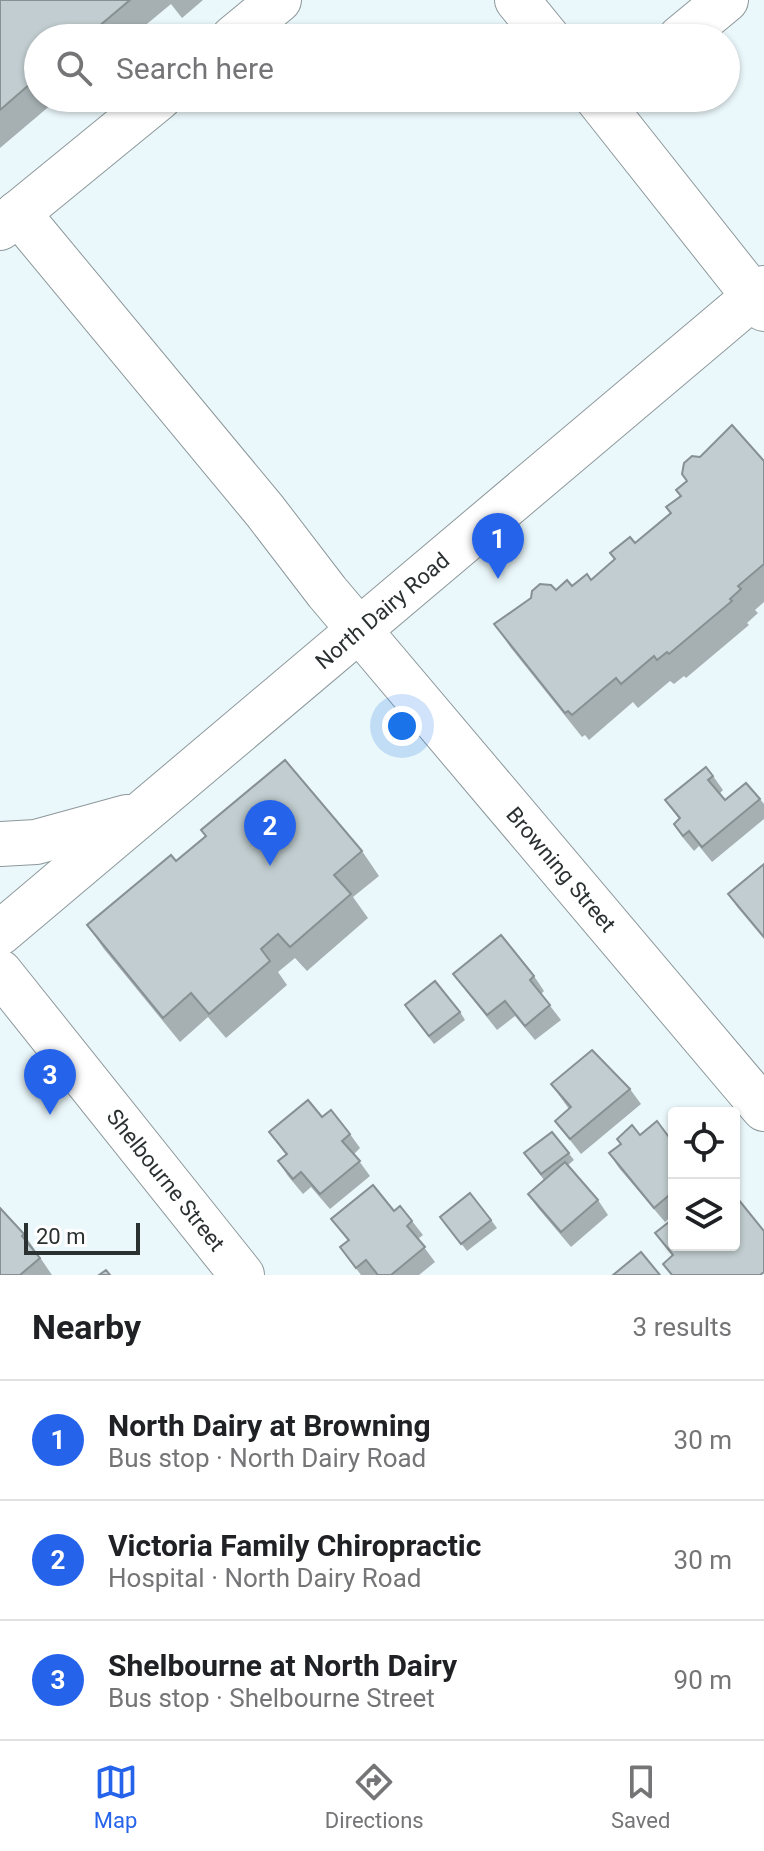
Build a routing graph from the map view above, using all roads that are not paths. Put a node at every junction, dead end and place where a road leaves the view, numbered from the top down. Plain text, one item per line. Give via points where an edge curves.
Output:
1 (279, 0) edge
2 (517, 0) edge
3 (726, 0) edge
4 (250, 24) edge
5 (537, 24) edge
6 (697, 24) edge
7 (142, 112) edge
8 (610, 112) edge
9 (9, 220) edge
10 (760, 298) edge
11 (360, 631) junction
12 (141, 814) junction
13 (0, 844) edge
14 (0, 933) edge
15 (0, 972) edge
16 (764, 1109) edge
17 (242, 1275) edge

1 - 4 street
2 - 5 street
3 - 6 street
7 - 9 street
8 - 10 street
9 - 11 street, Browning Street via 265,511
10 - 11 street, North Dairy Road
11 - 12 street, North Dairy Road
11 - 16 street, Browning Street
12 - 13 street via 36,842
12 - 14 street, North Dairy Road
15 - 17 street, Shelbourne Street

